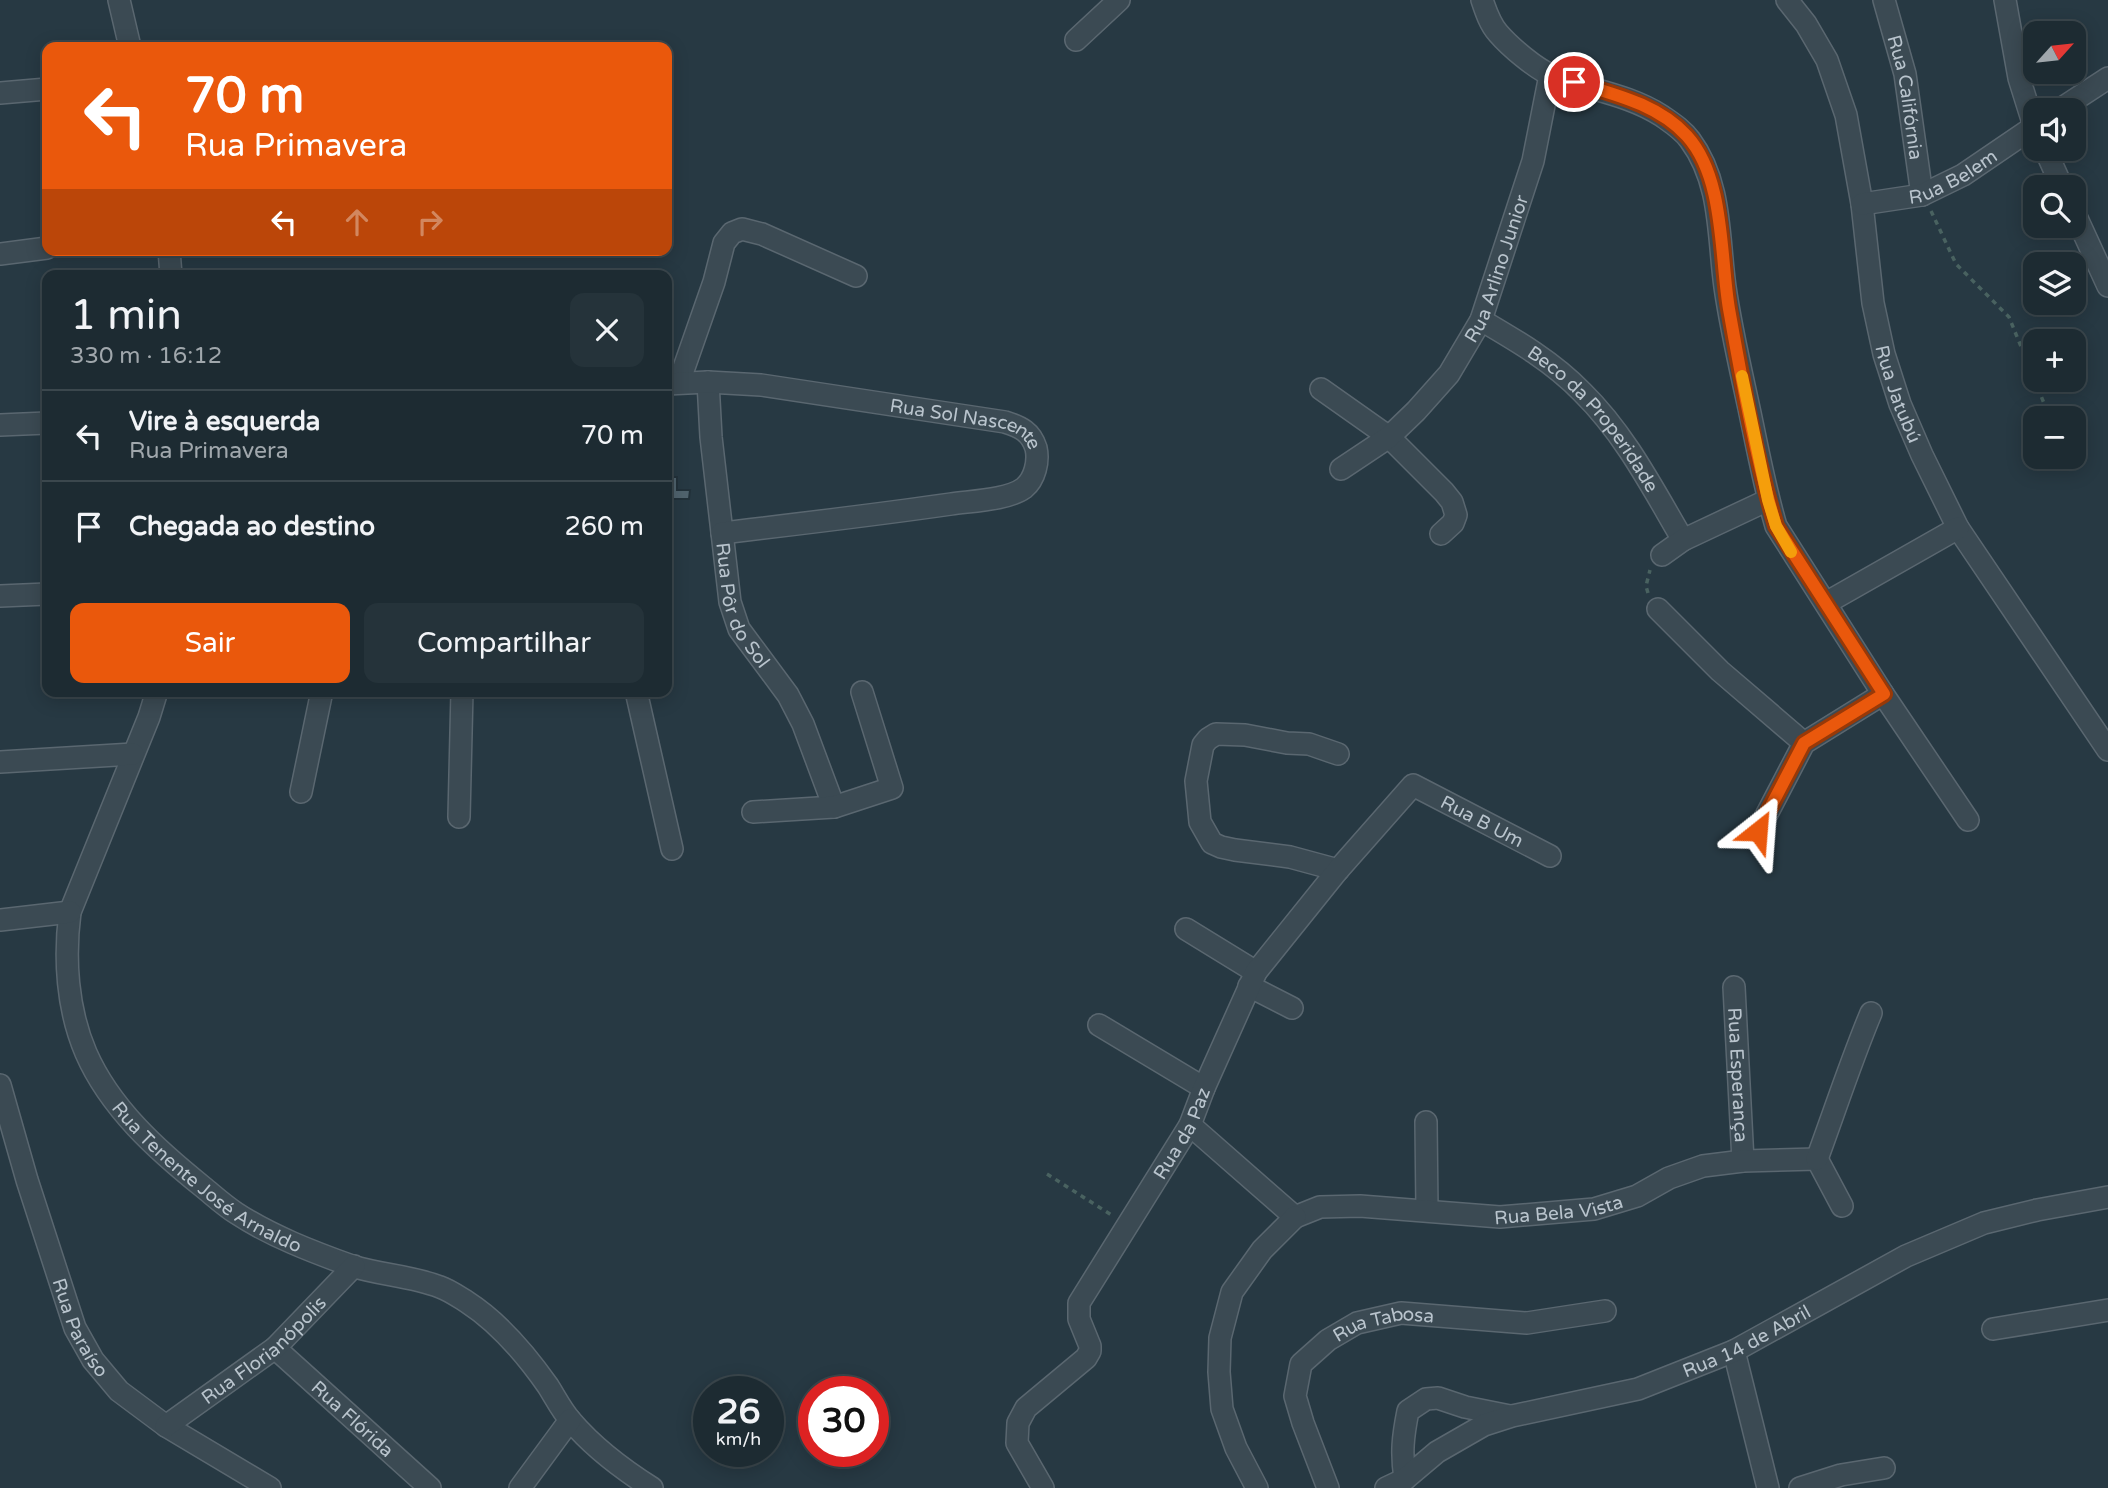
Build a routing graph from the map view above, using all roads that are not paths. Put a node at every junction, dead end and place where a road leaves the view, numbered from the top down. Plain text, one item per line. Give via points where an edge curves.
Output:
1 (119, 0) edge
2 (1119, 0) edge
3 (1482, 0) edge
4 (1787, 0) edge
5 (1884, 0) edge
6 (2005, 0) edge
7 (1076, 40) dead end
8 (129, 42) edge
9 (1550, 75) junction
10 (2108, 78) edge
11 (42, 89) edge
12 (0, 93) edge
13 (2026, 98) edge
14 (2077, 98) edge
15 (2023, 135) edge
16 (1922, 195) junction
17 (1862, 204) junction
18 (2086, 238) edge
19 (42, 249) edge
20 (0, 254) edge
21 (856, 276) dead end
22 (2108, 286) edge
23 (1481, 320) junction
24 (708, 382) junction
25 (673, 383) edge
26 (1321, 388) dead end
27 (42, 423) edge
28 (0, 425) edge
29 (1389, 437) junction
30 (1341, 469) dead end
31 (1768, 500) junction
32 (1958, 528) junction
33 (722, 533) junction
34 (1441, 534) dead end
35 (1683, 540) junction
36 (1662, 555) road end
37 (42, 594) edge
38 (0, 596) edge
39 (1826, 603) junction
40 (1658, 608) road end
41 (862, 692) dead end
42 (1884, 694) junction
43 (155, 697) edge
44 (321, 697) edge
45 (462, 697) edge
46 (637, 697) edge
47 (1804, 743) junction
48 (2108, 750) edge
49 (133, 754) junction
50 (1338, 754) dead end
51 (0, 762) edge
52 (1413, 785) joint
53 (301, 792) dead end
54 (834, 807) junction
55 (753, 812) dead end
56 (459, 817) dead end
57 (1968, 820) dead end
58 (1758, 831) dead end
59 (672, 849) dead end
60 (1550, 856) dead end
61 (1338, 870) junction
62 (70, 912) junction
63 (0, 920) edge
64 (1186, 929) dead end
65 (1253, 979) junction
66 (1734, 987) dead end
67 (1292, 1008) dead end
68 (1871, 1013) dead end
69 (1099, 1025) dead end
70 (0, 1085) edge
71 (1204, 1088) junction
72 (1426, 1122) dead end
73 (1190, 1125) junction
74 (1816, 1159) junction
75 (1743, 1161) junction
76 (2108, 1197) edge
77 (1842, 1206) dead end
78 (1427, 1210) junction
79 (1295, 1217) junction
80 (354, 1266) junction
81 (2108, 1310) edge
82 (1605, 1311) dead end
83 (1993, 1329) dead end
84 (275, 1348) junction
85 (1734, 1351) junction
86 (1512, 1416) junction
87 (570, 1420) junction
88 (166, 1426) junction
89 (1884, 1468) dead end
90 (1396, 1483) edge
91 (270, 1488) edge
92 (430, 1488) edge
93 (520, 1488) edge
94 (652, 1488) edge
95 (1043, 1488) edge
96 (1257, 1488) edge
97 (1328, 1488) edge
98 (1768, 1488) edge
99 (1800, 1488) edge

1 - 8 street
2 - 7 street
3 - 9 street via 1498,33
4 - 17 street, Rua Jatubú via 1827,60 1846,114
5 - 16 street, Rua Califórnia via 1905,75
6 - 13 street
9 - 23 street, Rua Arlino Junior via 1533,161
9 - 31 street via 1649,108 1678,127 1701,156 1712,182 1738,357
10 - 14 street
11 - 12 street
15 - 16 street, Rua Belem via 1963,175
16 - 17 street, Rua Belem
17 - 32 street, Rua Jatubú via 1884,354 1900,404
18 - 22 street
19 - 20 street
21 - 25 street via 762,234 732,233 724,243 714,282
23 - 29 street, Rua Arlino Junior via 1449,374
23 - 35 street, Beco da Properidade via 1549,362 1583,393 1636,460
24 - 25 street, Rua Sol Nascente
24 - 33 street, Rua Pôr do Sol
24 - 33 street, Rua Sol Nascente via 761,385 1005,422 1025,430 1037,458 1033,477 1024,488 1002,497
26 - 29 street
27 - 28 street
29 - 30 street, Rua Arlino Junior
29 - 34 street via 1451,502 1457,515
31 - 35 street
31 - 39 street via 1776,526
32 - 39 street
32 - 48 street, Rua Jatubú
33 - 54 street, Rua Pôr do Sol via 734,617 788,695
35 - 36 street
37 - 38 street
39 - 42 street
40 - 47 street via 1720,671
41 - 54 street via 892,788
42 - 47 street
42 - 57 street
43 - 49 street, Rua Tenente José Arnaldo
44 - 53 street
45 - 56 street
46 - 59 street
47 - 58 street
49 - 51 street
49 - 62 street, Rua Tenente José Arnaldo
50 - 61 street via 1309,744 1216,734 1203,746 1196,780 1200,822 1212,843
52 - 60 street, Rua B Um
52 - 61 street, Rua da Paz
54 - 55 street
61 - 65 street, Rua da Paz
62 - 63 street
62 - 80 street, Rua Tenente José Arnaldo via 66,940 74,1015 85,1051 104,1088 127,1117 236,1213 289,1241
64 - 65 street
65 - 67 street
65 - 71 street, Rua da Paz
66 - 75 street, Rua Esperança
68 - 74 street
69 - 71 street
70 - 88 street, Rua Paraíso via 75,1328 93,1360 119,1391
71 - 73 street, Rua da Paz
72 - 78 street
73 - 79 street
73 - 95 street, Rua da Paz via 1079,1303 1079,1319 1090,1346 1086,1358 1026,1408 1018,1423 1017,1443
74 - 75 street, Rua Bela Vista
74 - 77 street
75 - 78 street, Rua Bela Vista via 1703,1166 1637,1196 1594,1209 1500,1216
76 - 85 street, Rua 14 de Abril via 1984,1223 1906,1256
78 - 79 street, Rua Bela Vista via 1320,1207
79 - 96 street, Rua Bela Vista via 1262,1250 1231,1292 1220,1338 1222,1409
80 - 84 street, Rua Florianópolis
80 - 87 street, Rua Tenente José Arnaldo via 440,1287 469,1303 501,1329
81 - 83 street
82 - 97 street, Rua Tabosa via 1527,1323 1401,1312 1357,1323 1328,1340 1301,1364 1295,1396
84 - 88 street, Rua Florianópolis
84 - 92 street, Rua Flórida
85 - 86 street, Rua 14 de Abril via 1638,1389
85 - 98 street
86 - 90 street, Rua 14 de Abril via 1484,1425 1437,1452
86 - 90 street via 1426,1399 1408,1411
87 - 93 street
87 - 94 street, Rua Tenente José Arnaldo via 606,1457
88 - 91 street, Rua Paraíso
89 - 99 street

